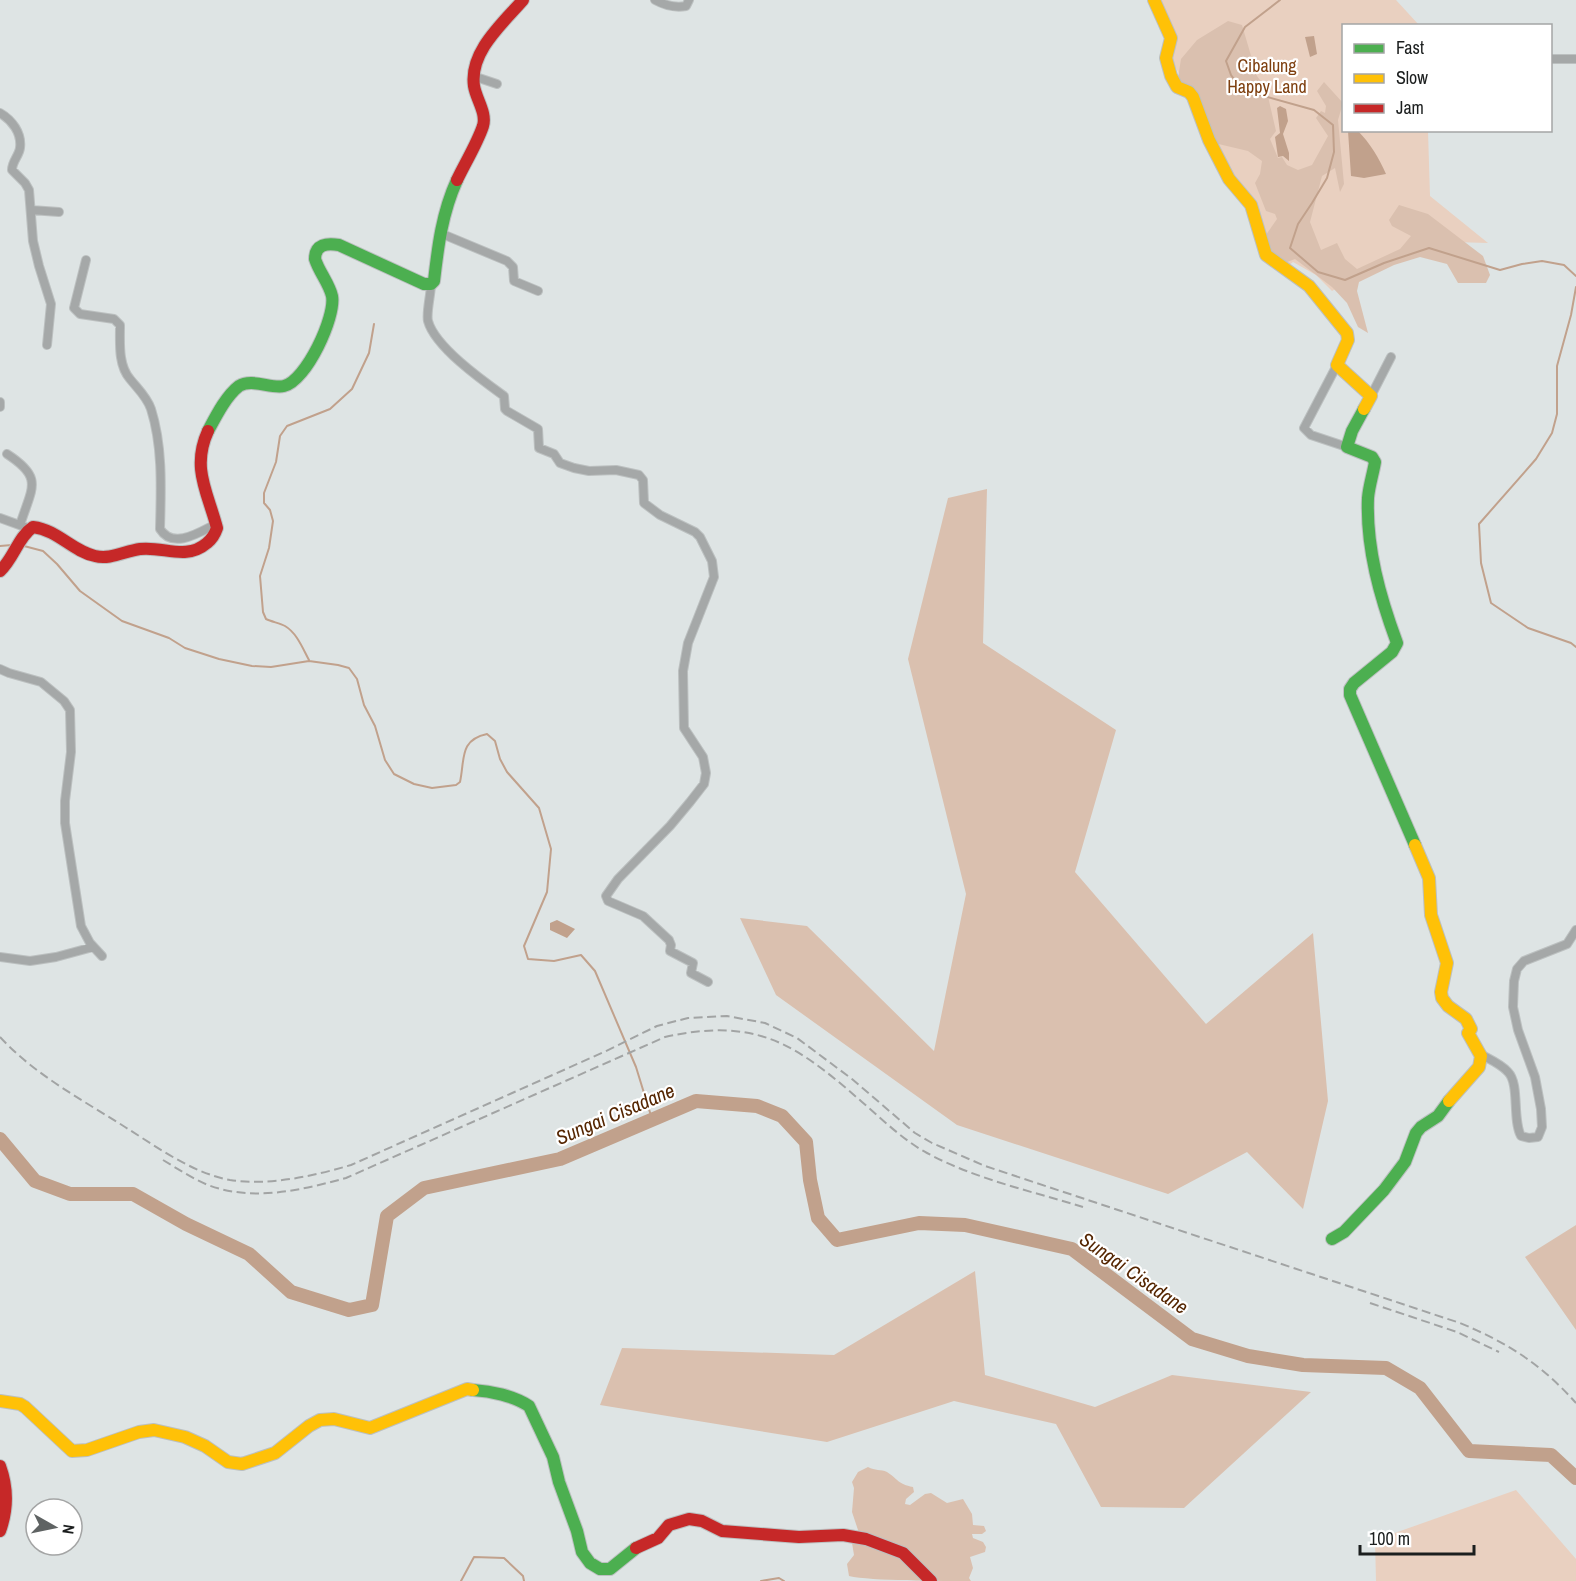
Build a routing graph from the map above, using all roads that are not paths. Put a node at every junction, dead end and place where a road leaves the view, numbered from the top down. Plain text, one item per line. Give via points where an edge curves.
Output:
1 (523, 0) edge
2 (655, 0) edge
3 (689, 0) edge
4 (1154, 0) edge
5 (1576, 58) edge
6 (1552, 59) edge
7 (473, 76) junction
8 (497, 84) dead end
9 (0, 113) edge
10 (31, 210) junction
11 (59, 212) dead end
12 (440, 233) junction
13 (86, 260) dead end
14 (431, 284) junction
15 (538, 291) dead end
16 (47, 345) dead end
17 (1391, 357) dead end
18 (1337, 365) junction
19 (1371, 396) junction
20 (0, 402) edge
21 (0, 407) edge
22 (1347, 447) junction
23 (7, 454) dead end
24 (0, 518) edge
25 (216, 524) junction
26 (24, 526) junction
27 (0, 571) edge
28 (0, 669) edge
29 (1576, 930) edge
30 (93, 947) junction
31 (102, 956) dead end
32 (0, 957) edge
33 (708, 982) dead end
34 (1480, 1054) junction
35 (1332, 1239) dead end
36 (0, 1401) edge
37 (0, 1466) edge
38 (0, 1531) edge
39 (931, 1581) edge

1 - 7 main road via 478,58
2 - 3 street via 679,7 686,6
4 - 18 main road via 1172,40 1166,58 1171,76 1177,87 1193,97 1229,179 1251,205 1266,255 1309,286 1348,335
5 - 6 street
7 - 8 street
7 - 12 main road via 483,114 482,128 450,193
9 - 10 street via 16,127 20,148 12,170 28,188
10 - 11 street
10 - 16 street via 36,255 51,304
12 - 14 main road
12 - 15 street via 507,261 513,267 514,281
13 - 25 street via 74,308 80,314 114,319 120,325 124,367 148,401 156,426 160,529 162,533 186,539
14 - 25 main road via 344,247 318,247 315,260 333,304 305,368 286,385 239,386 204,442 201,473
14 - 33 street via 428,318 436,335 467,368 504,396 507,411 537,427 539,448 574,468 639,475 643,480 644,504 695,532 712,561 714,577 688,643 683,671 684,728 703,757 705,778 700,790 670,826 606,896 608,901 647,919 669,940 670,951 693,963 691,973
17 - 19 street
18 - 19 main road
18 - 22 street via 1305,428 1311,435
19 - 22 main road
20 - 21 street
22 - 34 main road via 1375,462 1368,497 1370,542 1383,605 1397,642 1392,652 1352,686 1350,698 1429,878 1431,915 1447,963 1442,998 1466,1018 1471,1029 1468,1033
23 - 26 street via 32,477
24 - 26 street
25 - 26 main road via 216,531 204,545 185,554 146,549 109,557 89,554 50,529
26 - 27 main road via 20,546
28 - 30 street via 46,685 70,710 65,823 81,926
29 - 34 street via 1566,944 1524,961 1514,981 1513,1007 1541,1109 1538,1137 1521,1136 1511,1076
30 - 31 street
30 - 32 street via 30,961
34 - 35 main road via 1476,1071 1438,1116 1416,1133 1405,1162 1384,1190 1344,1232
36 - 39 main road via 25,1407 72,1451 154,1430 185,1437 228,1462 242,1464 275,1453 320,1420 334,1419 370,1428 463,1390 481,1390 529,1406 553,1457 582,1552 590,1563 603,1570 654,1540 674,1522 689,1519 722,1531 866,1539 903,1553
37 - 38 main road via 6,1478 7,1503

